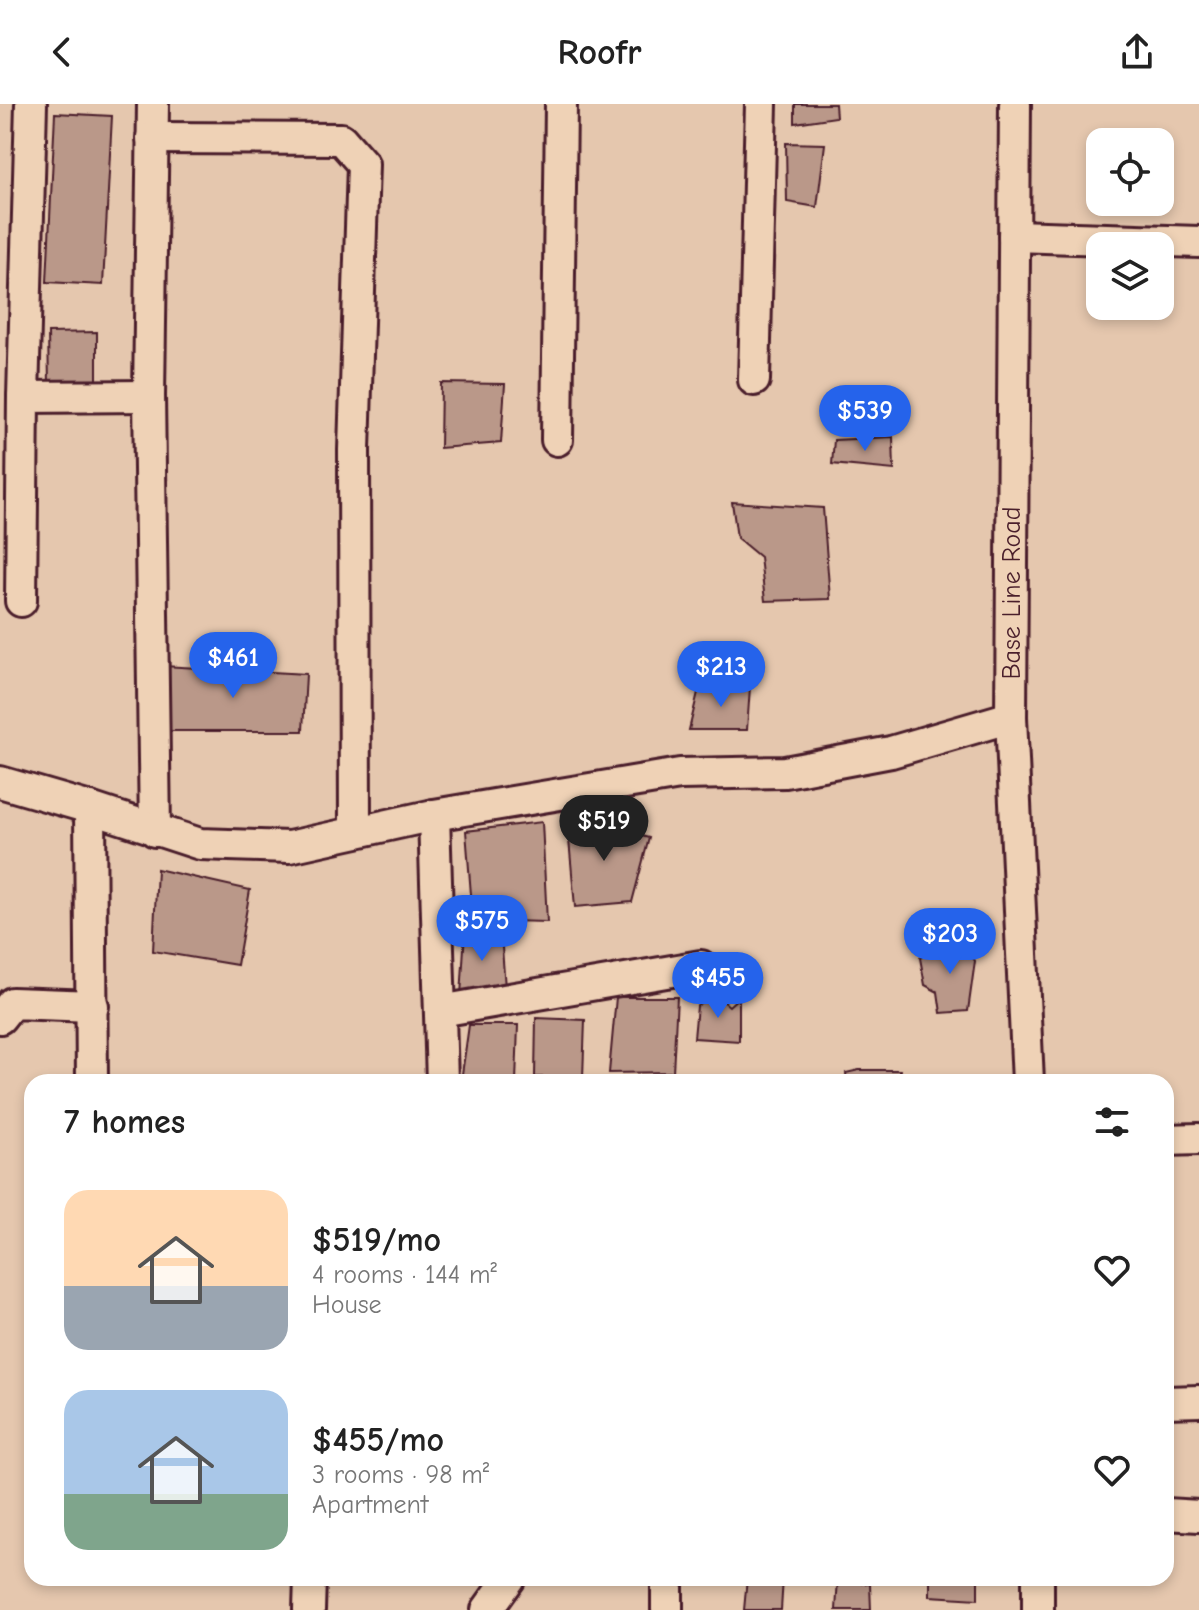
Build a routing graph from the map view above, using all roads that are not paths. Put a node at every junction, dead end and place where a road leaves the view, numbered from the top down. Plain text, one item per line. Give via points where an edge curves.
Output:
1 (31, 104) edge
2 (153, 104) edge
3 (561, 104) edge
4 (761, 104) edge
5 (1015, 104) edge
6 (152, 138) junction
7 (1014, 236) junction
8 (1199, 242) edge
9 (754, 380) dead end
10 (149, 396) junction
11 (23, 397) junction
12 (557, 440) dead end
13 (21, 601) dead end
14 (1011, 717) junction
15 (0, 782) edge
16 (90, 808) junction
17 (434, 815) junction
18 (155, 831) junction
19 (355, 832) junction
20 (701, 966) dead end
21 (93, 1006) junction
22 (440, 1011) junction
23 (0, 1018) edge
24 (92, 1074) edge
25 (442, 1074) edge
26 (1028, 1074) edge
27 (1199, 1139) edge
28 (1174, 1140) edge
29 (1199, 1401) edge
30 (1174, 1402) edge
31 (1174, 1514) edge
32 (1199, 1516) edge
33 (310, 1586) edge
34 (504, 1586) edge
35 (667, 1586) edge
36 (1038, 1586) edge
37 (309, 1610) edge
38 (487, 1610) edge
39 (667, 1610) edge
40 (1038, 1610) edge

1 - 11 street
2 - 6 street
3 - 12 street
4 - 9 street
5 - 7 street, Base Line Road
6 - 10 street
6 - 19 street via 341,139 363,164 354,450
7 - 8 street
7 - 14 street, Base Line Road
10 - 11 street
10 - 18 street
11 - 13 street
14 - 17 street via 891,752 785,772 680,774
14 - 26 street, Base Line Road
15 - 16 street
16 - 18 street
16 - 21 street
17 - 19 street
17 - 22 street
18 - 19 street via 200,844 289,847
20 - 22 street
21 - 23 street via 12,1003
21 - 24 street
22 - 25 street
27 - 28 street
29 - 30 street
31 - 32 street
33 - 37 street
34 - 38 street
35 - 39 street
36 - 40 street

